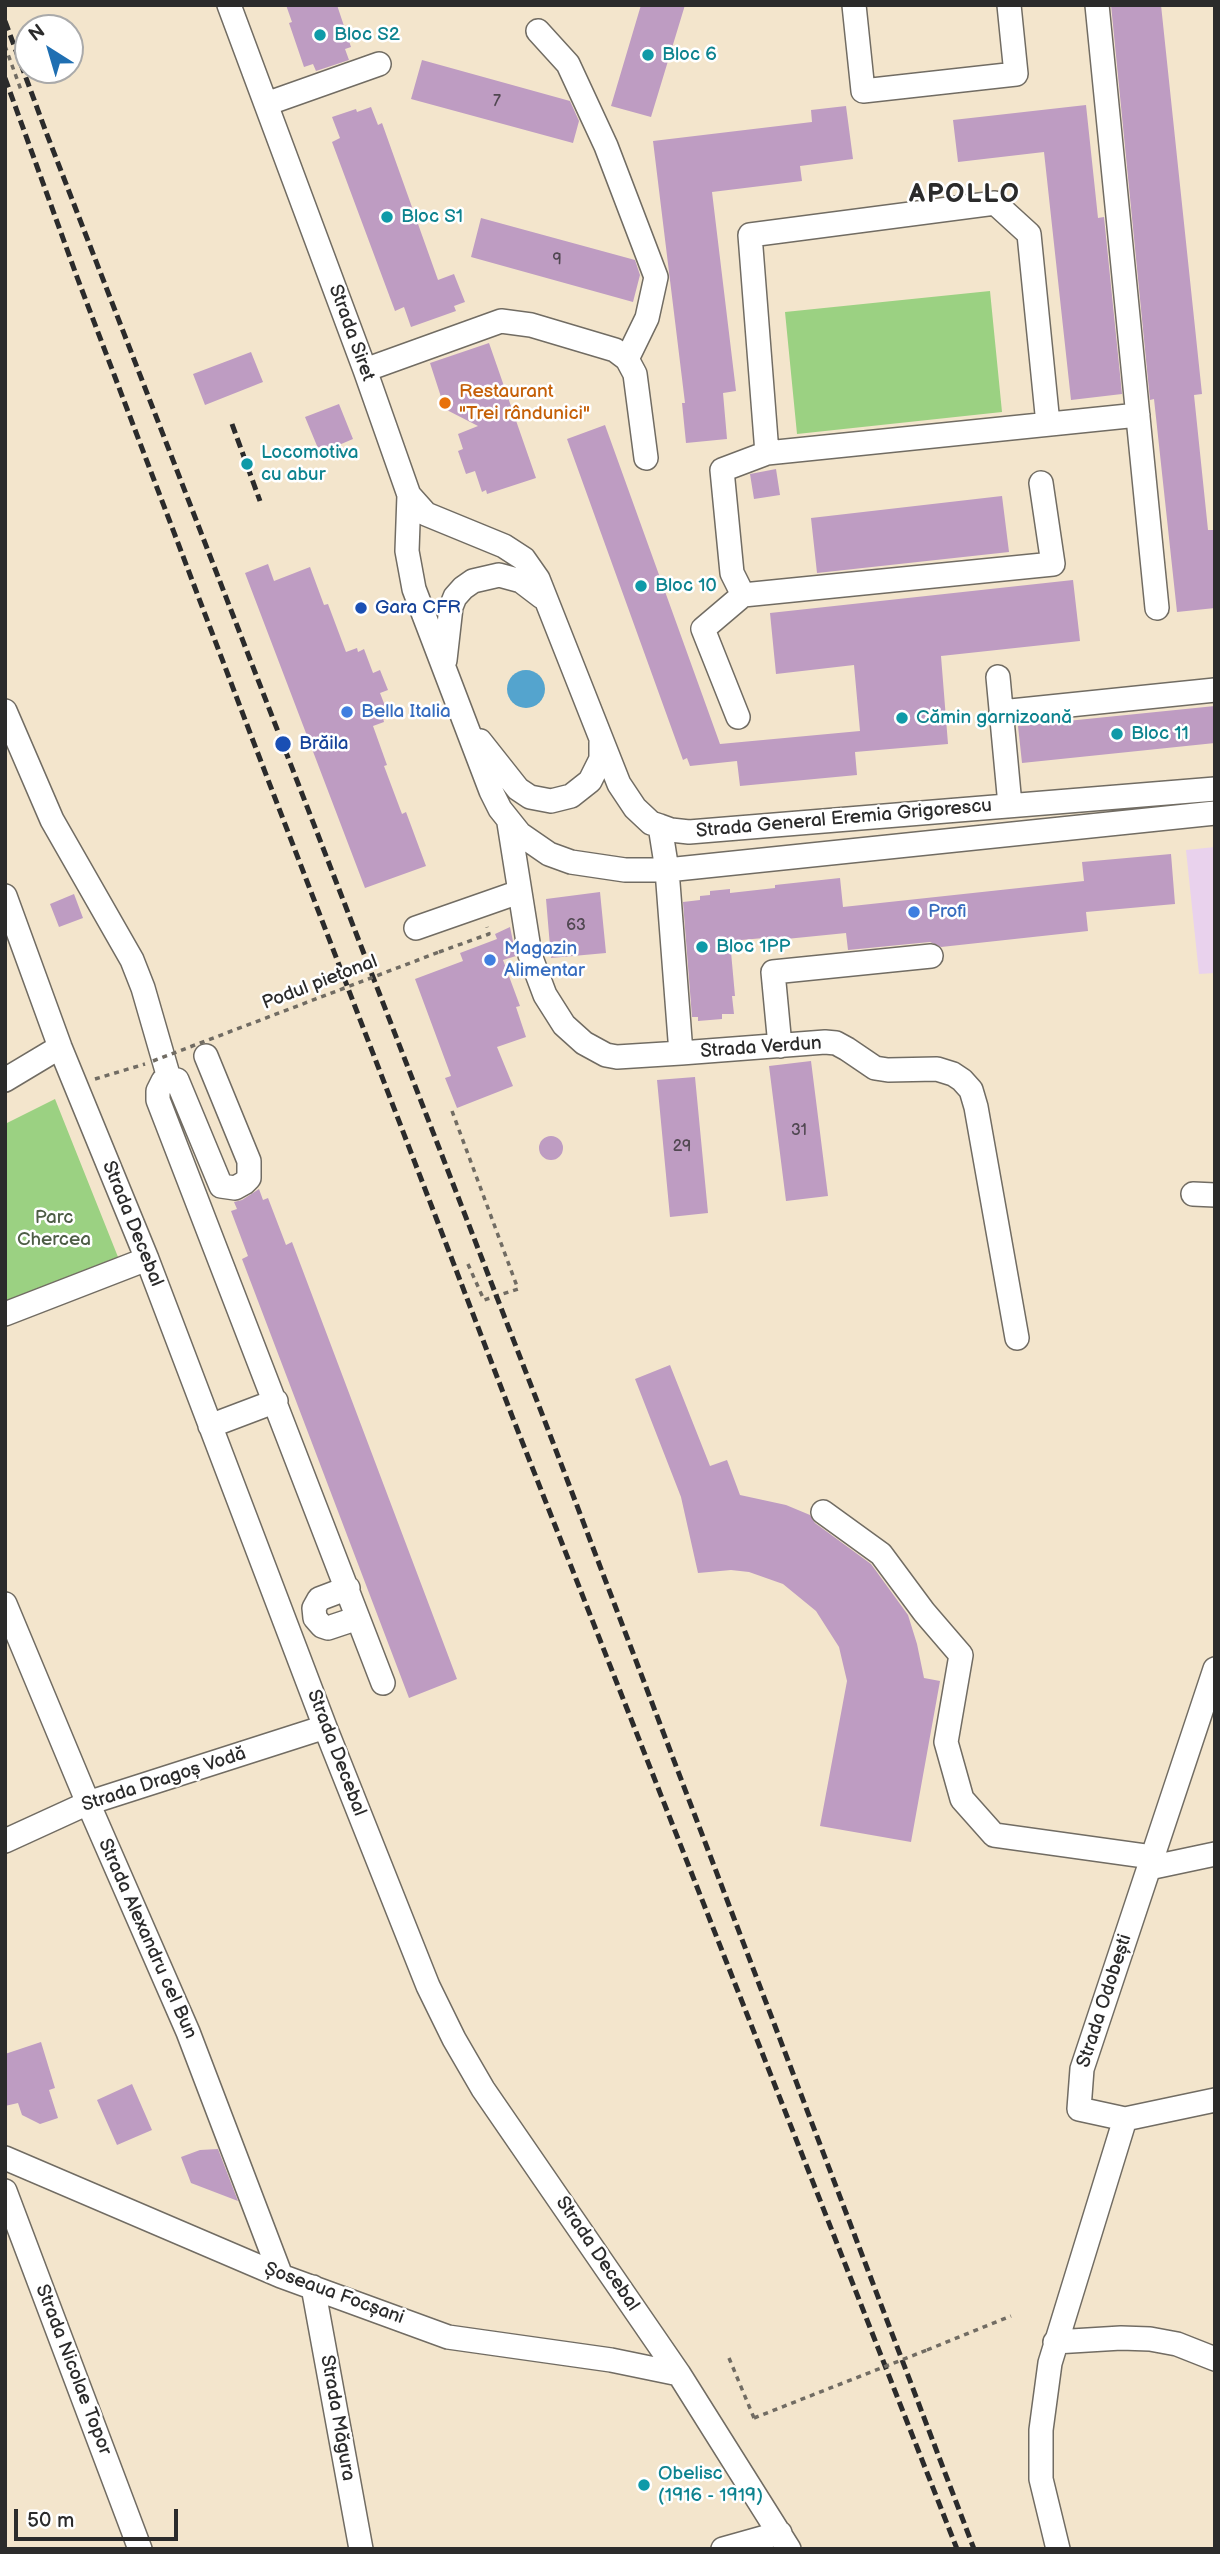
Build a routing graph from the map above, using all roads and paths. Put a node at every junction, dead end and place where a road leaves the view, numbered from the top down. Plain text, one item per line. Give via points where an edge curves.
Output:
1 (229, 5) edge
2 (853, 5) edge
3 (1009, 5) edge
4 (1097, 5) edge
5 (538, 31) dead end
6 (5, 46) edge
7 (379, 64) dead end
8 (21, 90) dead end
9 (266, 104) junction
10 (627, 359) junction
11 (365, 370) junction
12 (1138, 415) junction
13 (1048, 424) junction
14 (767, 453) junction
15 (646, 458) dead end
16 (1041, 482) dead end
17 (409, 495) junction
18 (743, 595) junction
19 (547, 602) junction
20 (1157, 608) dead end
21 (445, 665) junction
22 (998, 677) dead end
23 (1215, 690) edge
24 (5, 711) edge
25 (1001, 712) junction
26 (738, 718) dead end
27 (467, 724) junction
28 (601, 740) junction
29 (1215, 789) edge
30 (1010, 805) junction
31 (1215, 813) edge
32 (509, 822) junction
33 (660, 826) junction
34 (602, 868) joint
35 (667, 870) junction
36 (519, 892) junction
37 (5, 896) edge
38 (486, 927) dead end
39 (415, 928) dead end
40 (931, 956) dead end
41 (780, 1045) junction
42 (60, 1047) junction
43 (681, 1053) junction
44 (206, 1056) dead end
45 (110, 1076) dead end
46 (169, 1078) junction
47 (5, 1080) edge
48 (452, 1111) dead end
49 (147, 1259) junction
50 (467, 1262) dead end
51 (5, 1314) edge
52 (1017, 1338) dead end
53 (276, 1401) junction
54 (210, 1426) junction
55 (823, 1512) dead end
56 (348, 1588) junction
57 (5, 1604) edge
58 (358, 1618) junction
59 (1215, 1669) edge
60 (383, 1683) dead end
61 (325, 1727) junction
62 (88, 1803) junction
63 (5, 1840) edge
64 (1215, 1854) edge
65 (1150, 1862) junction
66 (1215, 2100) edge
67 (1125, 2119) junction
68 (5, 2158) edge
69 (5, 2191) edge
70 (281, 2276) junction
71 (313, 2287) junction
72 (1011, 2316) dead end
73 (1055, 2342) junction
74 (729, 2358) dead end
75 (1215, 2359) edge
76 (679, 2374) junction
77 (786, 2544) edge
78 (140, 2549) edge
79 (360, 2549) edge
80 (723, 2549) edge
81 (1058, 2549) edge

1 - 9 street, Strada Siret
2 - 3 street via 863,91 1016,74
4 - 12 street
5 - 10 street via 568,64 606,146 656,278 647,318
6 - 8 path
7 - 9 street
9 - 11 street, Strada Siret
10 - 11 street via 615,350 543,328 501,321
10 - 15 street via 635,374
11 - 17 street, Strada Siret
12 - 13 street
12 - 20 street
13 - 14 street
13 - 14 street via 1030,234 995,203 750,235
14 - 18 street via 722,470 732,573
16 - 18 street via 1053,564
17 - 19 street, Strada General Eremia Grigorescu via 417,507 437,520 504,546 524,559
17 - 21 street, Strada Siret via 407,551 414,589
18 - 26 street via 703,629
19 - 21 street, Strada Siret via 533,588 511,577 486,577 463,588 451,607
19 - 28 street, Strada General Eremia Grigorescu
21 - 27 street, Strada Siret
22 - 25 street
23 - 25 street
24 - 46 street via 52,820 132,960
25 - 30 street
27 - 28 street, Strada Siret via 518,789 551,801 571,796 590,781 601,759
27 - 32 street, Strada Siret via 491,791
28 - 33 street, Strada General Eremia Grigorescu via 625,796
29 - 30 street, Strada General Eremia Grigorescu
30 - 33 street, Strada General Eremia Grigorescu via 688,832
31 - 35 street, Strada General Eremia Grigorescu
32 - 34 street, Strada Siret via 550,854
32 - 36 street
33 - 35 street, Strada Verdun
34 - 35 street, Strada General Eremia Grigorescu
35 - 43 street, Strada Verdun
36 - 39 street
36 - 43 street via 537,978 573,1034 595,1051 617,1057
37 - 42 street, Strada Decebal
38 - 45 path, Podul pietonal, bridge via 489,934
40 - 41 street via 774,972
41 - 43 street, Strada Verdun
41 - 52 street, Strada Verdun via 836,1044 875,1068 937,1069 953,1074 971,1090
42 - 47 street
42 - 49 street, Strada Decebal
44 - 46 street via 249,1161 249,1178 244,1183 235,1188 221,1186 181,1088 177,1080
46 - 53 street via 159,1086 158,1100
48 - 50 path via 518,1289 484,1300
49 - 51 street
49 - 54 street, Strada Decebal
53 - 54 street
53 - 56 street
54 - 61 street, Strada Decebal
55 - 65 street via 881,1554 961,1655 946,1742 962,1798 993,1835
56 - 58 street
56 - 58 street via 320,1599 314,1608 315,1618 328,1628
57 - 62 street, Strada Alexandru cel Bun
58 - 60 street
59 - 65 street, Strada Odobești
61 - 62 street, Strada Dragoș Vodă
61 - 76 street, Strada Decebal via 428,1986 454,2039
62 - 63 street, Strada Dragoș Vodă
62 - 70 street, Strada Alexandru cel Bun via 188,2032
64 - 65 street
65 - 67 street, Strada Odobești via 1082,2069 1079,2109
66 - 67 street
67 - 73 street
68 - 70 street, Șoseaua Focșani
69 - 78 street, Strada Nicolae Topor
70 - 71 street, Șoseaua Focșani
71 - 76 street, Șoseaua Focșani via 448,2337
71 - 79 street, Strada Măgura
72 - 74 path, bridge via 754,2418
73 - 75 street via 1150,2339
73 - 81 street via 1040,2456
76 - 77 street, Strada Decebal
77 - 80 street

